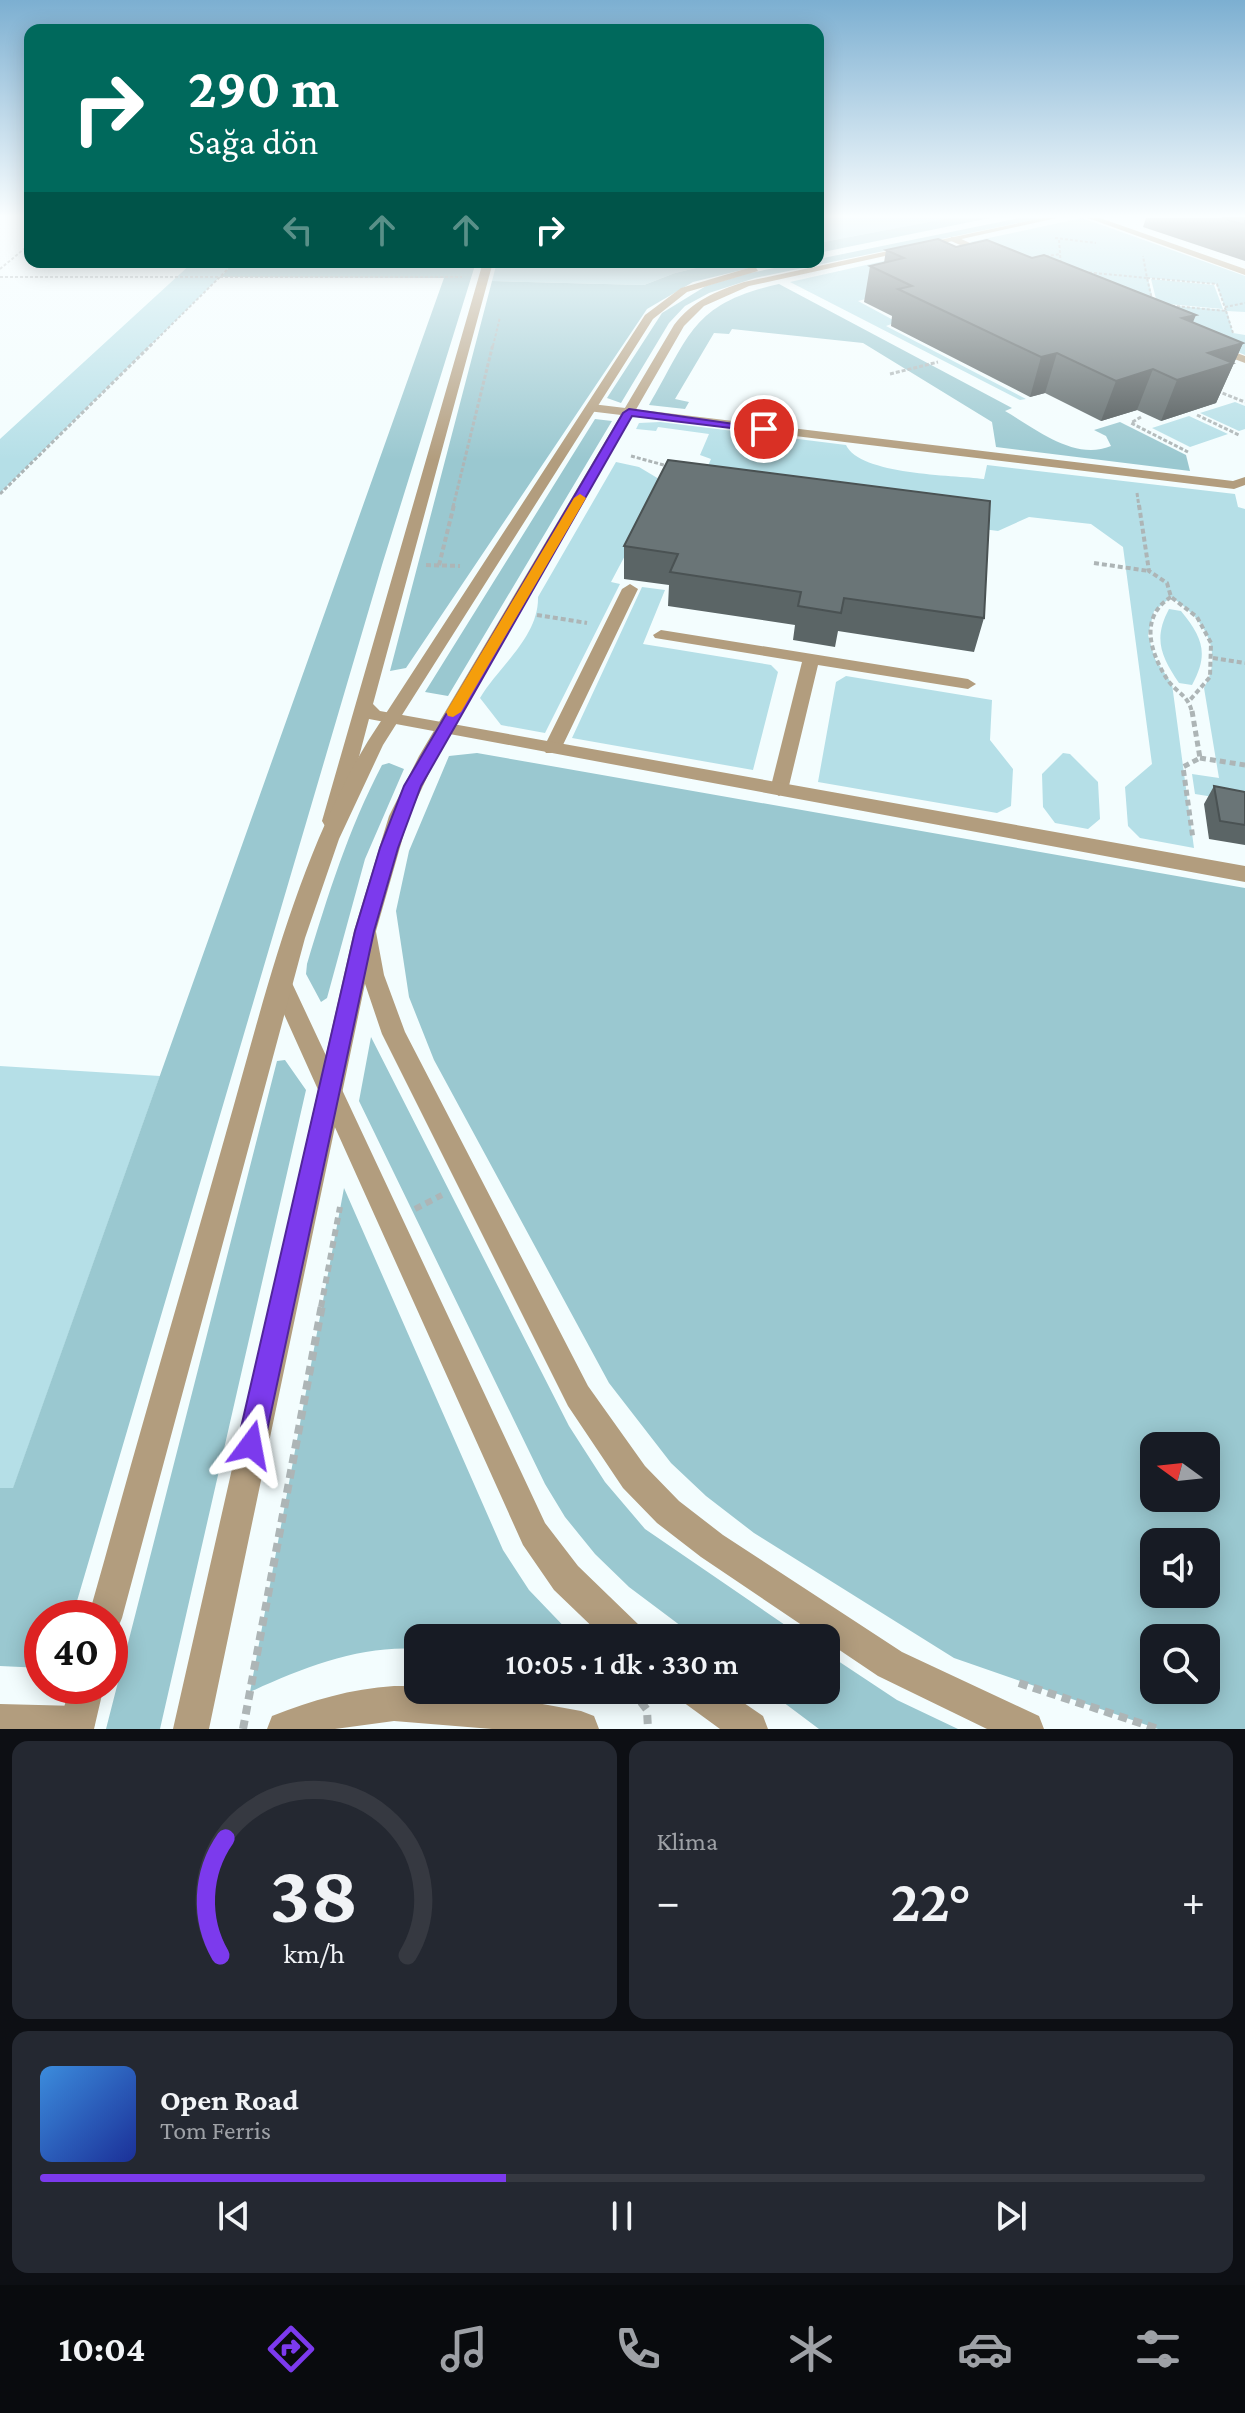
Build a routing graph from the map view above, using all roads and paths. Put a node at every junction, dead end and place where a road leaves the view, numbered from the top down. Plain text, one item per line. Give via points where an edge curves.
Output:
1 (198, 299) edge
2 (478, 299) edge
3 (673, 299) edge
4 (708, 299) edge
5 (1152, 299) edge
6 (1222, 299) edge
7 (1245, 303) edge
8 (1153, 304) junction
9 (1143, 306) edge
10 (1225, 307) junction
11 (502, 311) dead end
12 (1196, 340) edge
13 (1245, 360) edge
14 (938, 362) dead end
15 (890, 374) dead end
16 (1214, 391) edge
17 (1245, 402) edge
18 (592, 408) junction
19 (629, 413) junction
20 (1197, 415) edge
21 (1141, 417) edge
22 (1239, 435) dead end
23 (1188, 452) dead end
24 (606, 453) junction
25 (674, 468) edge
26 (1134, 473) junction
27 (1245, 481) edge
28 (0, 494) edge
29 (1094, 563) dead end
30 (439, 565) dead end
31 (1149, 571) junction
32 (630, 589) dead end
33 (1171, 597) junction
34 (661, 635) dead end
35 (1213, 658) junction
36 (811, 659) junction
37 (1245, 663) edge
38 (968, 684) dead end
39 (1190, 700) junction
40 (363, 703) junction
41 (391, 720) junction
42 (443, 729) junction
43 (552, 749) junction
44 (1200, 758) junction
45 (1245, 765) edge
46 (779, 790) junction
47 (327, 838) junction
48 (1194, 848) dead end
49 (1245, 874) edge
50 (365, 931) junction
51 (281, 983) junction
52 (329, 1089) junction
53 (469, 1181) junction
54 (341, 1203) dead end
55 (390, 1223) junction
56 (110, 1600) edge
57 (614, 1624) edge
58 (1004, 1678) dead end
59 (82, 1704) edge
60 (642, 1704) edge
61 (715, 1704) edge
62 (0, 1722) edge
63 (76, 1726) edge
64 (191, 1729) edge
65 (243, 1729) edge
66 (285, 1729) edge
67 (581, 1729) edge
68 (648, 1729) edge
69 (750, 1729) edge
70 (1026, 1729) edge
71 (1158, 1729) edge

1 - 28 path
2 - 40 street
3 - 18 street via 647,321
4 - 19 street via 681,321
5 - 8 path
6 - 10 path
7 - 10 path
8 - 9 path
8 - 10 path via 1226,311
11 - 30 path
12 - 13 street
14 - 15 path
16 - 17 path
18 - 19 street
18 - 41 street
19 - 24 street
19 - 26 street
20 - 22 path
21 - 23 path via 1131,423
24 - 25 path
24 - 42 street
26 - 27 street via 1234,485
26 - 31 path
29 - 31 path
31 - 33 path via 1167,583
32 - 43 street
33 - 35 path via 1197,617
33 - 39 path via 1150,622 1151,647 1169,682
34 - 36 street
35 - 37 path
35 - 39 path via 1210,677
36 - 38 street
36 - 46 street
39 - 44 path
40 - 41 street via 374,715
40 - 47 street
41 - 42 street
41 - 47 street
42 - 43 street
42 - 50 street via 399,816
43 - 46 street
44 - 45 path
44 - 48 path via 1183,767
46 - 49 street
47 - 51 street
50 - 52 street
50 - 53 street via 373,975 394,1034
51 - 52 street
51 - 56 street
52 - 55 street
52 - 64 street
53 - 55 path
53 - 70 street via 578,1396 634,1477 660,1503 712,1546 890,1664
54 - 65 path
55 - 57 street via 534,1534 566,1578
58 - 71 path
59 - 63 street
60 - 68 path
61 - 69 street
62 - 63 street
66 - 67 street via 333,1712 386,1704 495,1711

